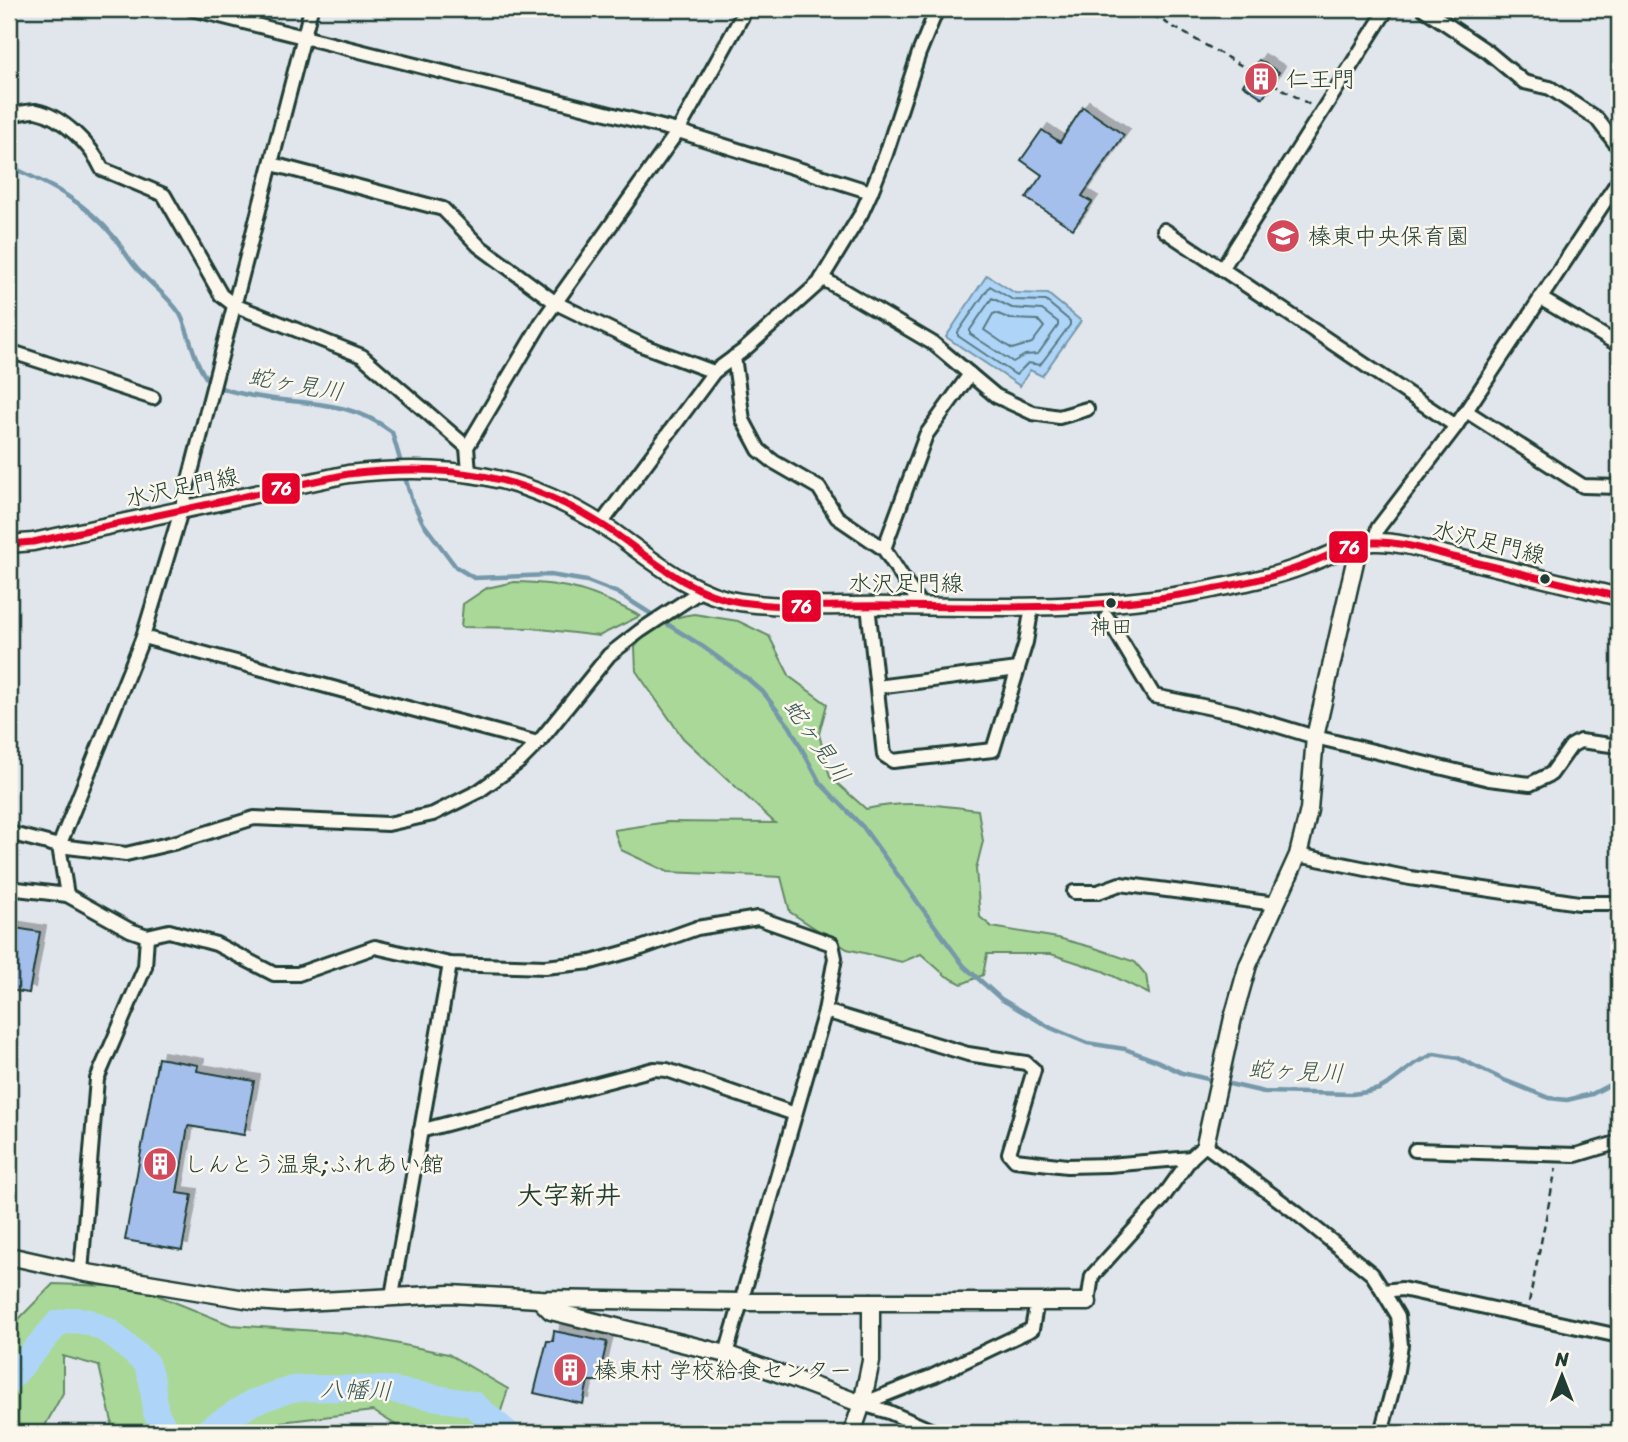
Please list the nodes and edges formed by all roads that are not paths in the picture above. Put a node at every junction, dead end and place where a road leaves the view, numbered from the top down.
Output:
1 (192, 9) edge
2 (311, 9) edge
3 (745, 9) edge
4 (937, 9) edge
5 (1387, 9) edge
6 (1424, 9) edge
7 (304, 35) junction
8 (9, 114) edge
9 (678, 131) junction
10 (1619, 148) edge
11 (272, 164) junction
12 (1619, 180) edge
13 (871, 191) junction
14 (1164, 230) dead end
15 (1222, 269) junction
16 (822, 278) junction
17 (1540, 298) junction
18 (556, 303) junction
19 (234, 305) junction
20 (1619, 345) edge
21 (9, 351) edge
22 (734, 357) junction
23 (714, 372) junction
24 (970, 374) junction
25 (153, 398) dead end
26 (1087, 410) dead end
27 (1466, 411) junction
28 (1456, 426) junction
29 (467, 447) junction
30 (469, 472) junction
31 (1619, 487) edge
32 (180, 511) junction
33 (601, 524) junction
34 (1366, 543) junction
35 (9, 544) edge
36 (884, 549) junction
37 (702, 590) junction
38 (1619, 597) edge
39 (868, 606) junction
40 (922, 606) junction
41 (1032, 606) junction
42 (1107, 617) dead end
43 (143, 637) junction
44 (1018, 669) junction
45 (877, 687) junction
46 (1315, 737) junction
47 (538, 743) junction
48 (1619, 746) edge
49 (9, 834) edge
50 (59, 846) junction
51 (1298, 855) junction
52 (9, 888) edge
53 (1074, 892) dead end
54 (67, 895) junction
55 (1619, 903) edge
56 (1276, 904) junction
57 (147, 936) junction
58 (450, 964) junction
59 (825, 1011) junction
60 (795, 1114) junction
61 (420, 1132) junction
62 (1619, 1142) edge
63 (1205, 1145) junction
64 (1415, 1150) dead end
65 (1191, 1158) junction
66 (9, 1256) edge
67 (81, 1272) junction
68 (1383, 1291) junction
69 (392, 1296) junction
70 (539, 1299) junction
71 (741, 1302) junction
72 (871, 1302) junction
73 (1037, 1302) junction
74 (1088, 1302) joint
75 (1619, 1336) edge
76 (726, 1354) junction
77 (862, 1404) junction
78 (852, 1433) edge
79 (937, 1433) edge
80 (1381, 1433) edge

1 - 7 street
2 - 7 street
3 - 9 street
4 - 13 street
5 - 15 street
6 - 10 street
7 - 9 street
7 - 11 street
8 - 19 street
9 - 13 street
9 - 18 street
11 - 18 street
11 - 19 street
12 - 17 street
13 - 16 street
14 - 15 street
15 - 28 street
16 - 22 street
16 - 24 street
17 - 20 street
17 - 27 street
18 - 23 street
18 - 29 street
19 - 29 street
19 - 32 street
21 - 25 street
22 - 23 street
22 - 36 street
23 - 33 street
24 - 26 street
24 - 36 street
27 - 28 street
27 - 31 street
28 - 34 street
29 - 30 street
30 - 32 street, 水沢足門線
30 - 33 street, 水沢足門線
32 - 35 street, 水沢足門線
32 - 43 street
33 - 37 street, 水沢足門線
34 - 38 street, 水沢足門線
34 - 41 street, 水沢足門線
34 - 46 street
36 - 40 street
37 - 39 street, 水沢足門線
37 - 47 street
39 - 40 street, 水沢足門線
39 - 45 street
40 - 41 street, 水沢足門線
41 - 44 street
42 - 46 street
43 - 47 street
43 - 50 street
44 - 45 street
44 - 45 street
46 - 48 street
46 - 51 street
47 - 50 street
49 - 50 street
50 - 54 street
51 - 55 street
51 - 56 street
52 - 54 street
53 - 56 street
54 - 57 street
56 - 63 street
57 - 58 street
57 - 67 street
58 - 59 street
58 - 61 street
59 - 60 street
59 - 65 street
60 - 61 street
60 - 71 street
61 - 69 street
62 - 64 street
63 - 65 street
63 - 68 street
65 - 74 street
66 - 67 street
67 - 69 street
68 - 75 street
68 - 80 street
69 - 70 street
70 - 71 street
70 - 76 street
71 - 72 street
71 - 76 street
72 - 73 street
72 - 77 street
73 - 74 street
73 - 77 street
76 - 77 street
77 - 78 street
77 - 79 street

